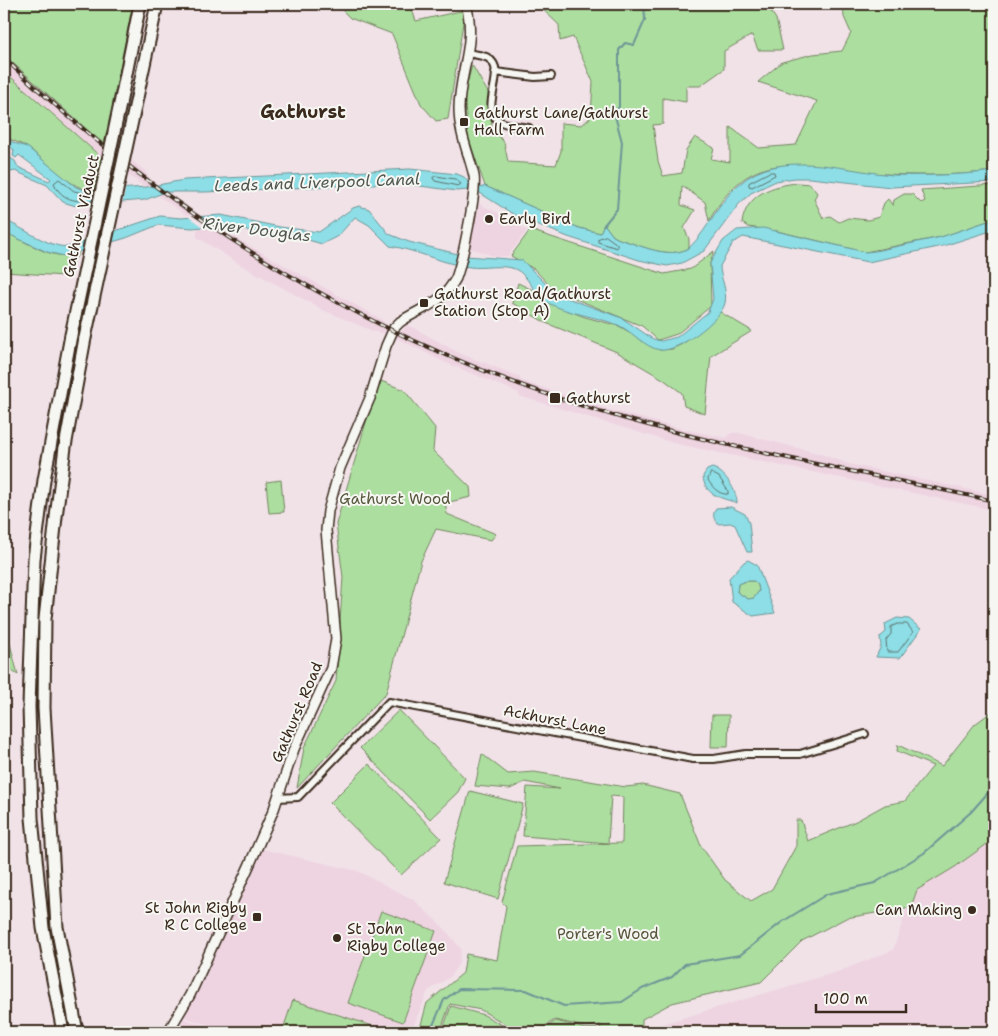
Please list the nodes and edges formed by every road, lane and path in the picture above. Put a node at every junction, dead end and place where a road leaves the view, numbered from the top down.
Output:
1 (140, 4) edge
2 (157, 4) edge
3 (466, 4) edge
4 (469, 53) junction
5 (495, 72) junction
6 (551, 76) dead end
7 (529, 128) dead end
8 (865, 734) dead end
9 (277, 798) junction
10 (63, 1032) edge
11 (77, 1032) edge
12 (168, 1032) edge

1 - 10 highway, Gathurst Viaduct, bridge
2 - 11 highway, Gathurst Viaduct, bridge
3 - 4 main road
4 - 5 street
4 - 9 main road, Gathurst Road
5 - 6 street
5 - 7 street
8 - 9 street, Ackhurst Lane
9 - 12 main road, Gathurst Road

